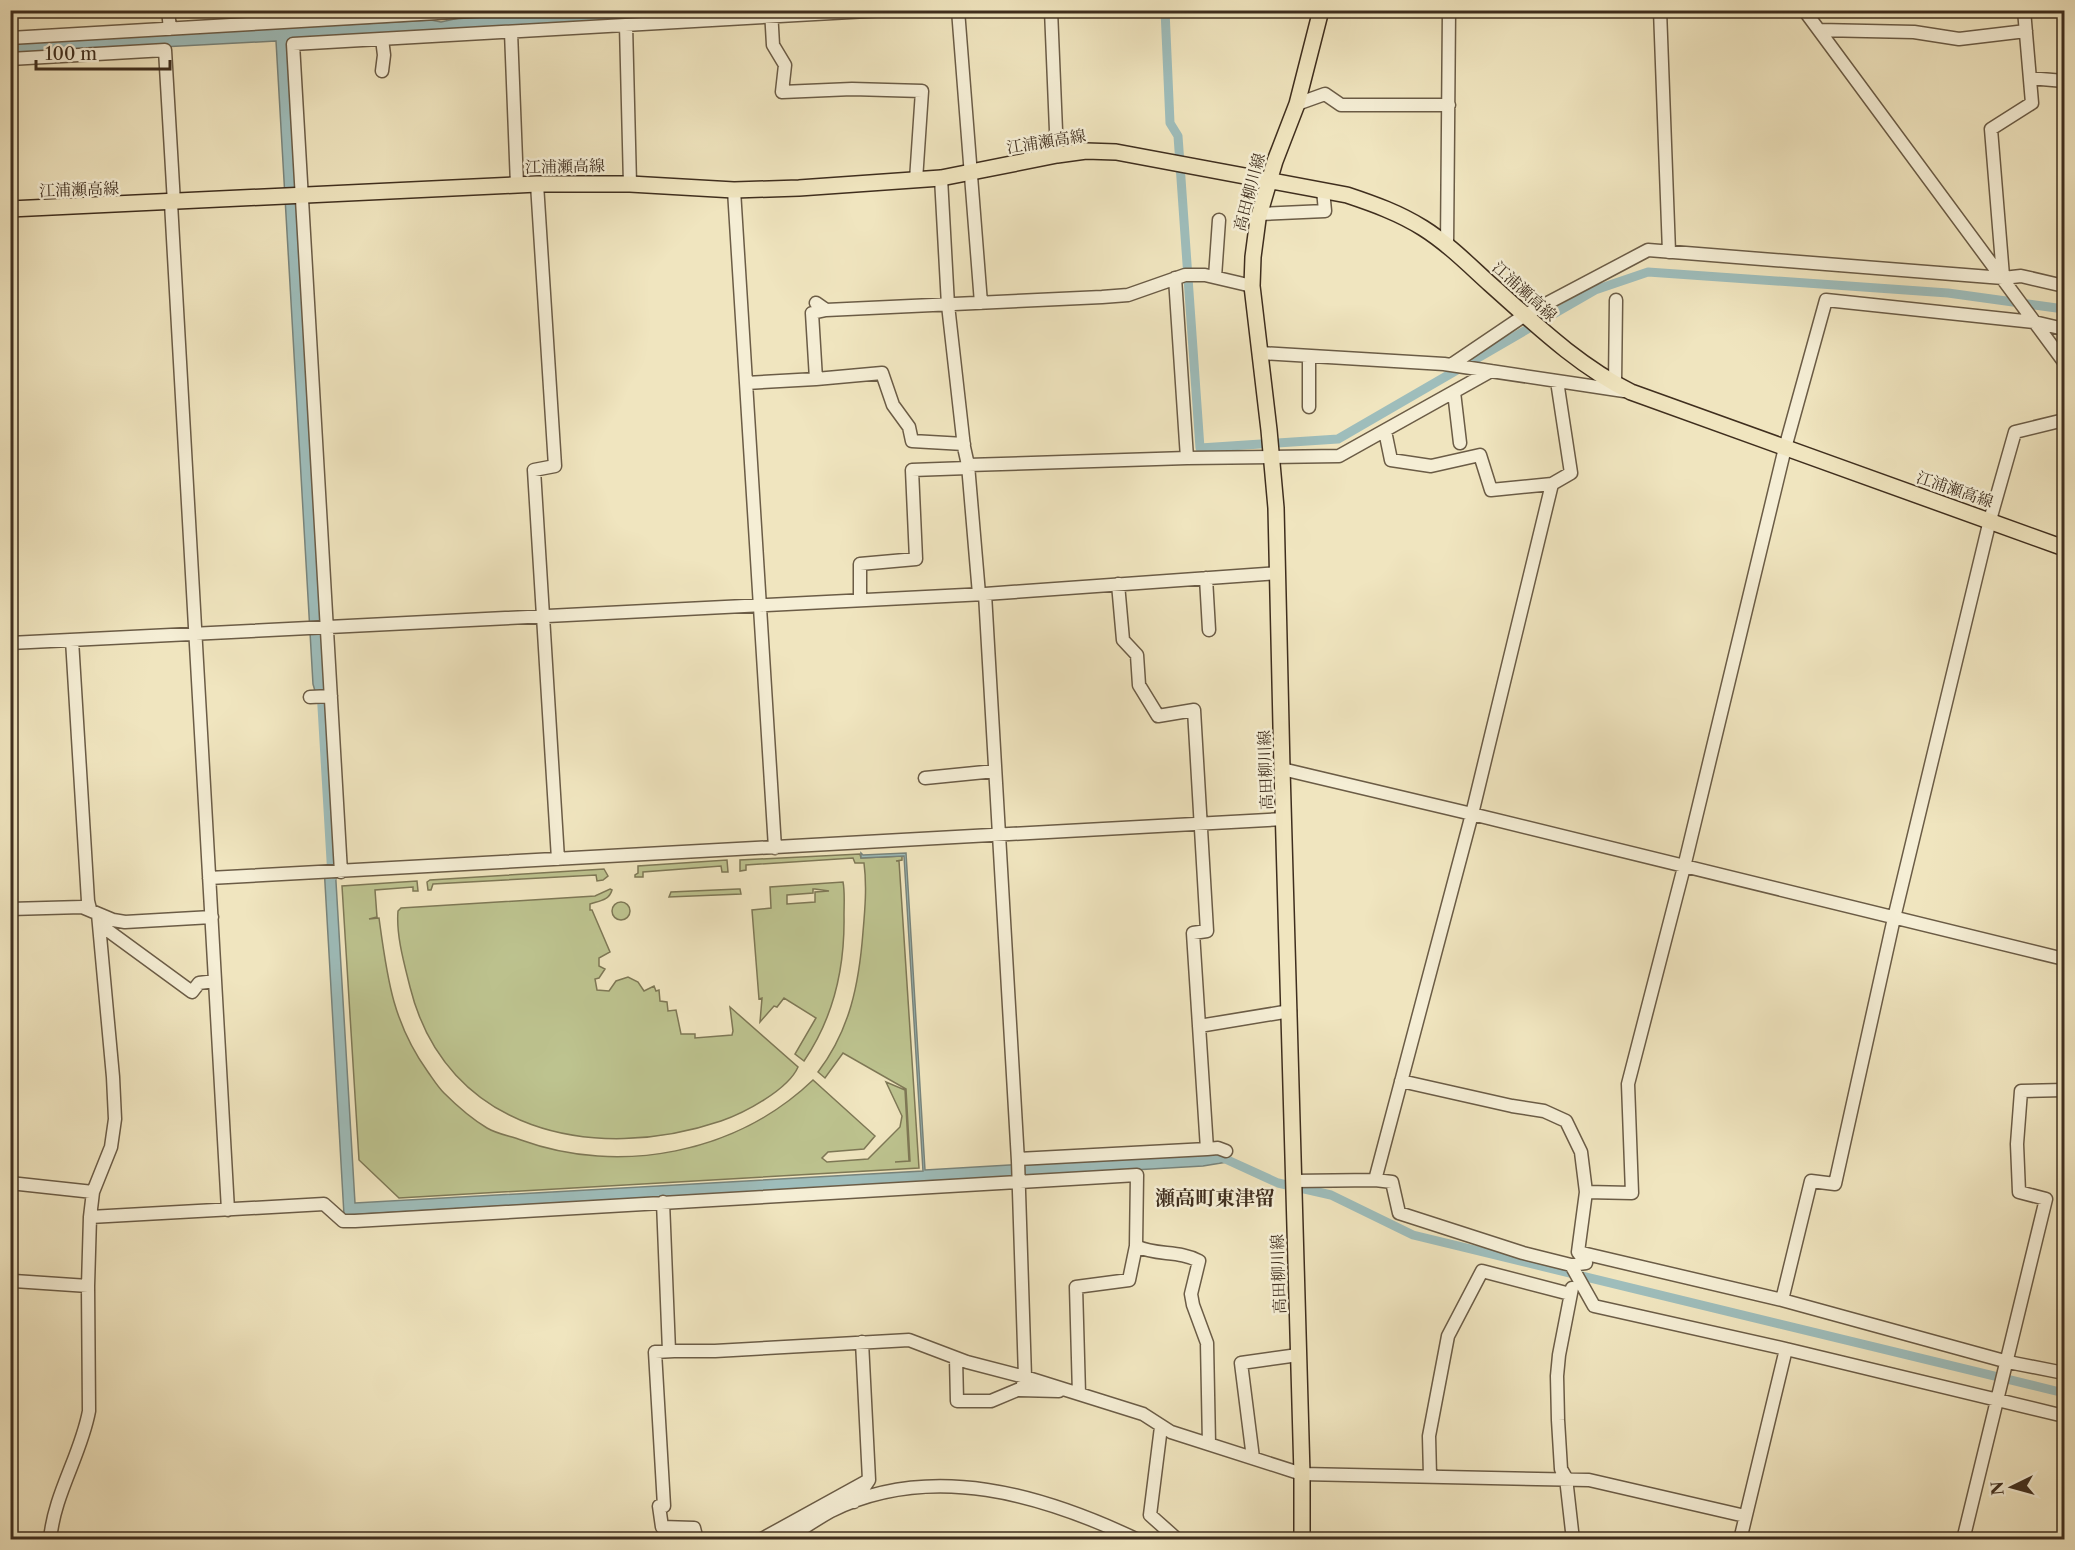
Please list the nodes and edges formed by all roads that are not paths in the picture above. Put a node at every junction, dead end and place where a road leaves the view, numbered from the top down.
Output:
1 (168, 10) edge
2 (489, 10) edge
3 (886, 10) edge
4 (958, 10) edge
5 (1051, 10) edge
6 (1321, 10) edge
7 (1449, 10) edge
8 (1660, 10) edge
9 (1804, 10) edge
10 (2024, 10) edge
11 (380, 14) edge
12 (771, 14) edge
13 (447, 25) junction
14 (626, 26) junction
15 (170, 29) junction
16 (1819, 30) junction
17 (2026, 31) junction
18 (511, 32) junction
19 (10, 38) edge
20 (382, 39) junction
21 (10, 58) edge
22 (382, 71) dead end
23 (2030, 78) junction
24 (2064, 81) edge
25 (1297, 104) junction
26 (1449, 105) junction
27 (1057, 155) junction
28 (970, 173) junction
29 (941, 178) junction
30 (916, 180) junction
31 (1269, 180) junction
32 (537, 184) junction
33 (630, 184) junction
34 (517, 185) junction
35 (734, 190) junction
36 (1323, 190) junction
37 (294, 196) junction
38 (172, 203) junction
39 (10, 209) edge
40 (1259, 214) junction
41 (1219, 220) dead end
42 (1447, 247) junction
43 (1669, 252) junction
44 (1210, 276) junction
45 (1173, 278) junction
46 (2005, 281) junction
47 (1252, 286) junction
48 (2064, 286) edge
49 (1616, 300) dead end
50 (981, 303) junction
51 (948, 305) junction
52 (1527, 317) junction
53 (2032, 319) junction
54 (2064, 329) edge
55 (1267, 354) junction
56 (1309, 356) junction
57 (2064, 362) edge
58 (1447, 364) junction
59 (1487, 370) junction
60 (816, 379) junction
61 (1557, 381) junction
62 (746, 383) junction
63 (1615, 384) junction
64 (1454, 392) junction
65 (1631, 392) junction
66 (1309, 407) dead end
67 (2064, 420) edge
68 (1385, 431) junction
69 (1460, 443) dead end
70 (964, 446) junction
71 (1785, 448) junction
72 (1272, 456) junction
73 (1187, 458) junction
74 (968, 466) junction
75 (1552, 484) junction
76 (1990, 520) junction
77 (2064, 548) edge
78 (1278, 573) junction
79 (1206, 578) junction
80 (1118, 584) junction
81 (982, 594) junction
82 (860, 600) junction
83 (759, 605) junction
84 (542, 616) junction
85 (325, 628) junction
86 (1209, 630) dead end
87 (195, 635) junction
88 (72, 640) junction
89 (10, 643) edge
90 (1282, 769) junction
91 (995, 771) junction
92 (925, 778) dead end
93 (1472, 813) junction
94 (1284, 819) junction
95 (1202, 824) junction
96 (999, 835) junction
97 (775, 848) junction
98 (558, 859) junction
99 (1684, 867) junction
100 (340, 872) junction
101 (209, 878) junction
102 (10, 909) edge
103 (95, 916) junction
104 (212, 917) junction
105 (1894, 918) junction
106 (2064, 959) edge
107 (215, 981) junction
108 (1290, 1011) junction
109 (1199, 1026) junction
110 (1401, 1081) junction
111 (2064, 1090) edge
112 (1207, 1149) junction
113 (1226, 1151) dead end
114 (1018, 1160) junction
115 (1375, 1180) junction
116 (1293, 1181) junction
117 (1019, 1182) junction
118 (10, 1183) edge
119 (93, 1192) junction
120 (1586, 1192) junction
121 (663, 1202) junction
122 (228, 1209) junction
123 (90, 1217) junction
124 (1136, 1246) junction
125 (1578, 1252) junction
126 (1573, 1269) junction
127 (10, 1279) edge
128 (88, 1286) junction
129 (1570, 1294) junction
130 (1782, 1300) junction
131 (862, 1342) junction
132 (1786, 1349) junction
133 (674, 1351) junction
134 (1298, 1354) junction
135 (956, 1358) junction
136 (2008, 1362) junction
137 (2064, 1374) edge
138 (1025, 1377) junction
139 (1019, 1390) junction
140 (1075, 1393) junction
141 (1997, 1400) junction
142 (2064, 1416) edge
143 (1151, 1420) junction
144 (1209, 1444) junction
145 (1253, 1458) junction
146 (1302, 1474) junction
147 (1430, 1476) junction
148 (1566, 1478) junction
149 (869, 1479) junction
150 (855, 1502) junction
151 (1745, 1516) junction
152 (50, 1539) edge
153 (697, 1539) edge
154 (760, 1539) edge
155 (784, 1539) edge
156 (1138, 1539) edge
157 (1178, 1539) edge
158 (1302, 1539) edge
159 (1573, 1539) edge
160 (1740, 1539) edge
161 (1963, 1539) edge

1 - 15 street
2 - 13 street
3 - 12 street
4 - 28 street
5 - 27 street
6 - 25 main road, 高田柳川線
7 - 26 street
8 - 43 street
9 - 16 street
10 - 17 street
11 - 13 street
11 - 15 street
12 - 14 street
12 - 30 street
13 - 18 street
13 - 20 street
14 - 18 street
14 - 33 street
15 - 19 street
16 - 17 street
16 - 46 street
17 - 23 street
18 - 34 street
20 - 22 street
20 - 37 street
21 - 38 street
23 - 24 street
23 - 46 street
25 - 26 street
25 - 31 main road, 高田柳川線
26 - 42 street
27 - 28 main road, 江浦瀬高線
27 - 31 main road, 江浦瀬高線
28 - 29 main road, 江浦瀬高線
28 - 50 street
29 - 30 main road, 江浦瀬高線
29 - 51 street
30 - 35 main road, 江浦瀬高線
31 - 36 main road, 江浦瀬高線
31 - 40 main road, 高田柳川線
32 - 33 main road, 江浦瀬高線
32 - 34 main road, 江浦瀬高線
32 - 84 street
33 - 35 main road, 江浦瀬高線
34 - 37 main road, 江浦瀬高線
35 - 62 street
36 - 40 street
36 - 42 main road, 江浦瀬高線
37 - 38 main road, 江浦瀬高線
37 - 85 street
38 - 39 main road, 江浦瀬高線
38 - 87 street
40 - 47 main road, 高田柳川線
41 - 44 street
42 - 52 main road, 江浦瀬高線
43 - 46 street
43 - 52 street
44 - 45 street
44 - 47 street
45 - 50 street
45 - 73 street
46 - 48 street
46 - 53 street
47 - 55 main road, 高田柳川線
49 - 63 street
50 - 51 street
51 - 60 street
51 - 70 street
52 - 58 street
52 - 63 main road, 江浦瀬高線
53 - 54 street
53 - 57 street
53 - 71 street
55 - 56 street
55 - 72 main road, 高田柳川線
56 - 58 street
56 - 66 street
58 - 59 street
59 - 61 street
59 - 64 street
60 - 62 street
60 - 70 street
61 - 65 street
61 - 75 street
62 - 83 street
63 - 65 main road, 江浦瀬高線
64 - 68 street
64 - 69 street
65 - 71 main road, 江浦瀬高線
67 - 76 street
68 - 72 street
68 - 75 street
70 - 74 street
71 - 76 main road, 江浦瀬高線
71 - 99 street
72 - 73 street
72 - 78 main road, 高田柳川線
73 - 74 street
74 - 81 street
74 - 82 street
75 - 93 street
76 - 77 main road, 江浦瀬高線
76 - 105 street
78 - 79 street
78 - 90 main road, 高田柳川線
79 - 80 street
79 - 86 street
80 - 81 street
80 - 95 street
81 - 82 street
81 - 91 street
82 - 83 street
83 - 84 street
83 - 97 street
84 - 85 street
84 - 98 street
85 - 87 street
85 - 100 street
87 - 88 street
87 - 101 street
88 - 89 street
88 - 103 street
90 - 93 street
90 - 94 main road, 高田柳川線
91 - 92 street
91 - 96 street
93 - 99 street
93 - 110 street
94 - 95 street
94 - 108 main road, 高田柳川線
95 - 96 street
95 - 109 street
96 - 97 street
96 - 114 street
97 - 98 street
98 - 100 street
99 - 105 street
99 - 120 street
100 - 101 street
101 - 104 street
102 - 103 street
103 - 104 street
103 - 107 street
103 - 119 street
104 - 107 street
105 - 106 street
105 - 130 street
107 - 122 street
108 - 109 street
108 - 116 main road, 高田柳川線
109 - 112 street
110 - 115 street
110 - 120 street
111 - 136 street
112 - 113 street
112 - 114 street
114 - 117 street
115 - 116 street
115 - 126 street
116 - 134 main road, 高田柳川線
117 - 121 street
117 - 124 street
117 - 138 street
118 - 119 street
119 - 123 street
120 - 125 street
121 - 122 street
121 - 133 street
122 - 123 street
123 - 128 street
124 - 140 street
124 - 144 street
125 - 126 street
125 - 130 street
126 - 129 street
126 - 132 street
127 - 128 street
128 - 152 street
129 - 147 street
129 - 148 street
130 - 136 street
131 - 133 street
131 - 135 street
131 - 149 street
132 - 141 street
132 - 151 street
133 - 153 street
134 - 145 street
134 - 146 main road, 高田柳川線
135 - 138 street
135 - 139 street
136 - 137 street
136 - 141 street
138 - 139 street
138 - 140 street
139 - 140 street
140 - 143 street
141 - 142 street
141 - 161 street
143 - 144 street
143 - 157 street
144 - 145 street
145 - 146 street
146 - 147 street
146 - 158 main road, 高田柳川線
147 - 148 street
148 - 151 street
148 - 159 street
149 - 150 street
149 - 154 street
150 - 155 street
150 - 156 street
151 - 160 street

